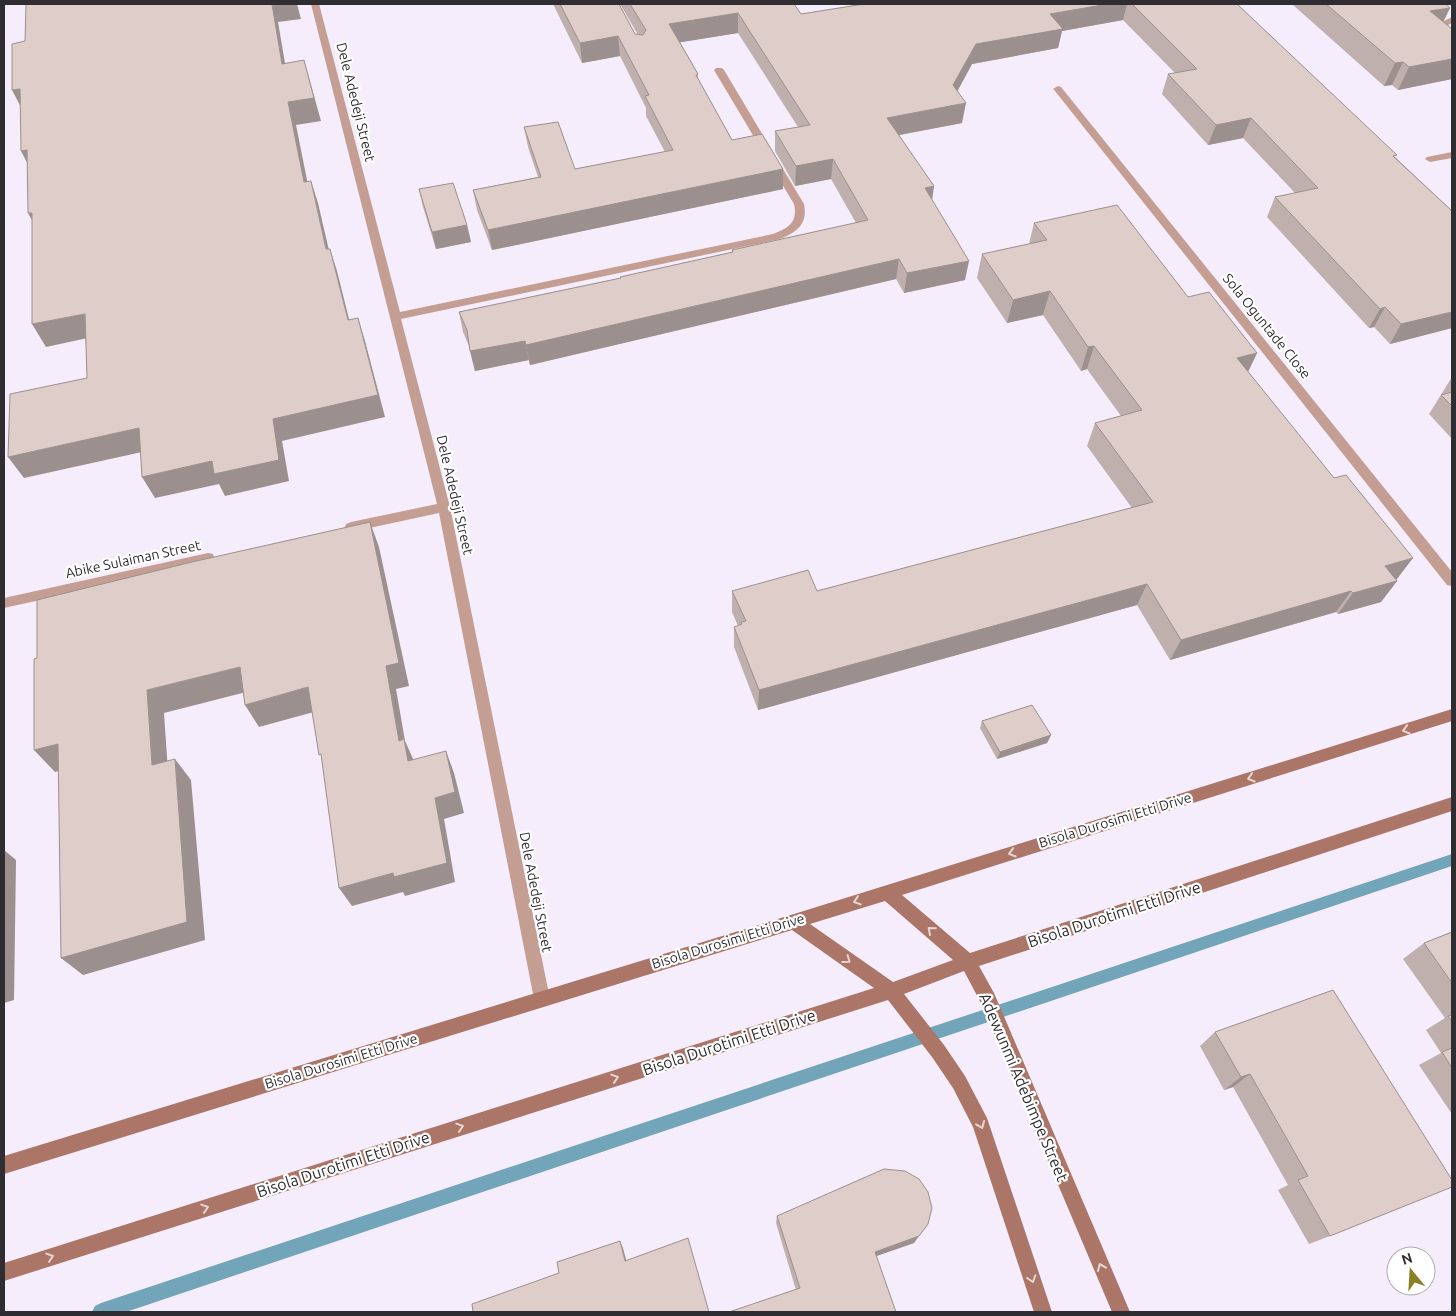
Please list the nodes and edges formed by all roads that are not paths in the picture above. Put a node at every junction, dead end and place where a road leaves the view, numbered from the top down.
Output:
1 (315, 4) edge
2 (1452, 20) edge
3 (1452, 35) edge
4 (719, 70) dead end
5 (1058, 89) dead end
6 (1452, 155) edge
7 (1430, 159) dead end
8 (395, 317) junction
9 (444, 507) junction
10 (338, 530) edge
11 (224, 555) edge
12 (1452, 581) edge
13 (4, 603) edge
14 (1452, 715) edge
15 (1452, 804) edge
16 (887, 892) junction
17 (794, 922) junction
18 (968, 962) junction
19 (891, 991) junction
20 (542, 999) junction
21 (4, 1165) edge
22 (4, 1272) edge
23 (1043, 1312) edge
24 (1120, 1312) edge

1 - 8 street, Dele Adedeji Street
2 - 3 street
4 - 8 street
5 - 12 street, Sola Oguntade Close
6 - 7 street
8 - 9 street, Dele Adedeji Street
9 - 10 street
9 - 20 street, Dele Adedeji Street
11 - 13 street, Abike Sulaiman Street
14 -> 16 main road, Bisola Durosimi Etti Drive
15 - 18 main road, Bisola Durotimi Etti Drive
16 -> 17 main road, Bisola Durosimi Etti Drive
18 -> 16 main road, Adewunmi Adebimpe Street
17 -> 19 main road
17 - 20 main road, Bisola Durosimi Etti Drive
18 - 19 main road, Bisola Durotimi Etti Drive
24 -> 18 main road, Adewunmi Adebimpe Street
22 -> 19 main road, Bisola Durotimi Etti Drive
19 -> 23 main road
20 - 21 main road, Bisola Durosimi Etti Drive

